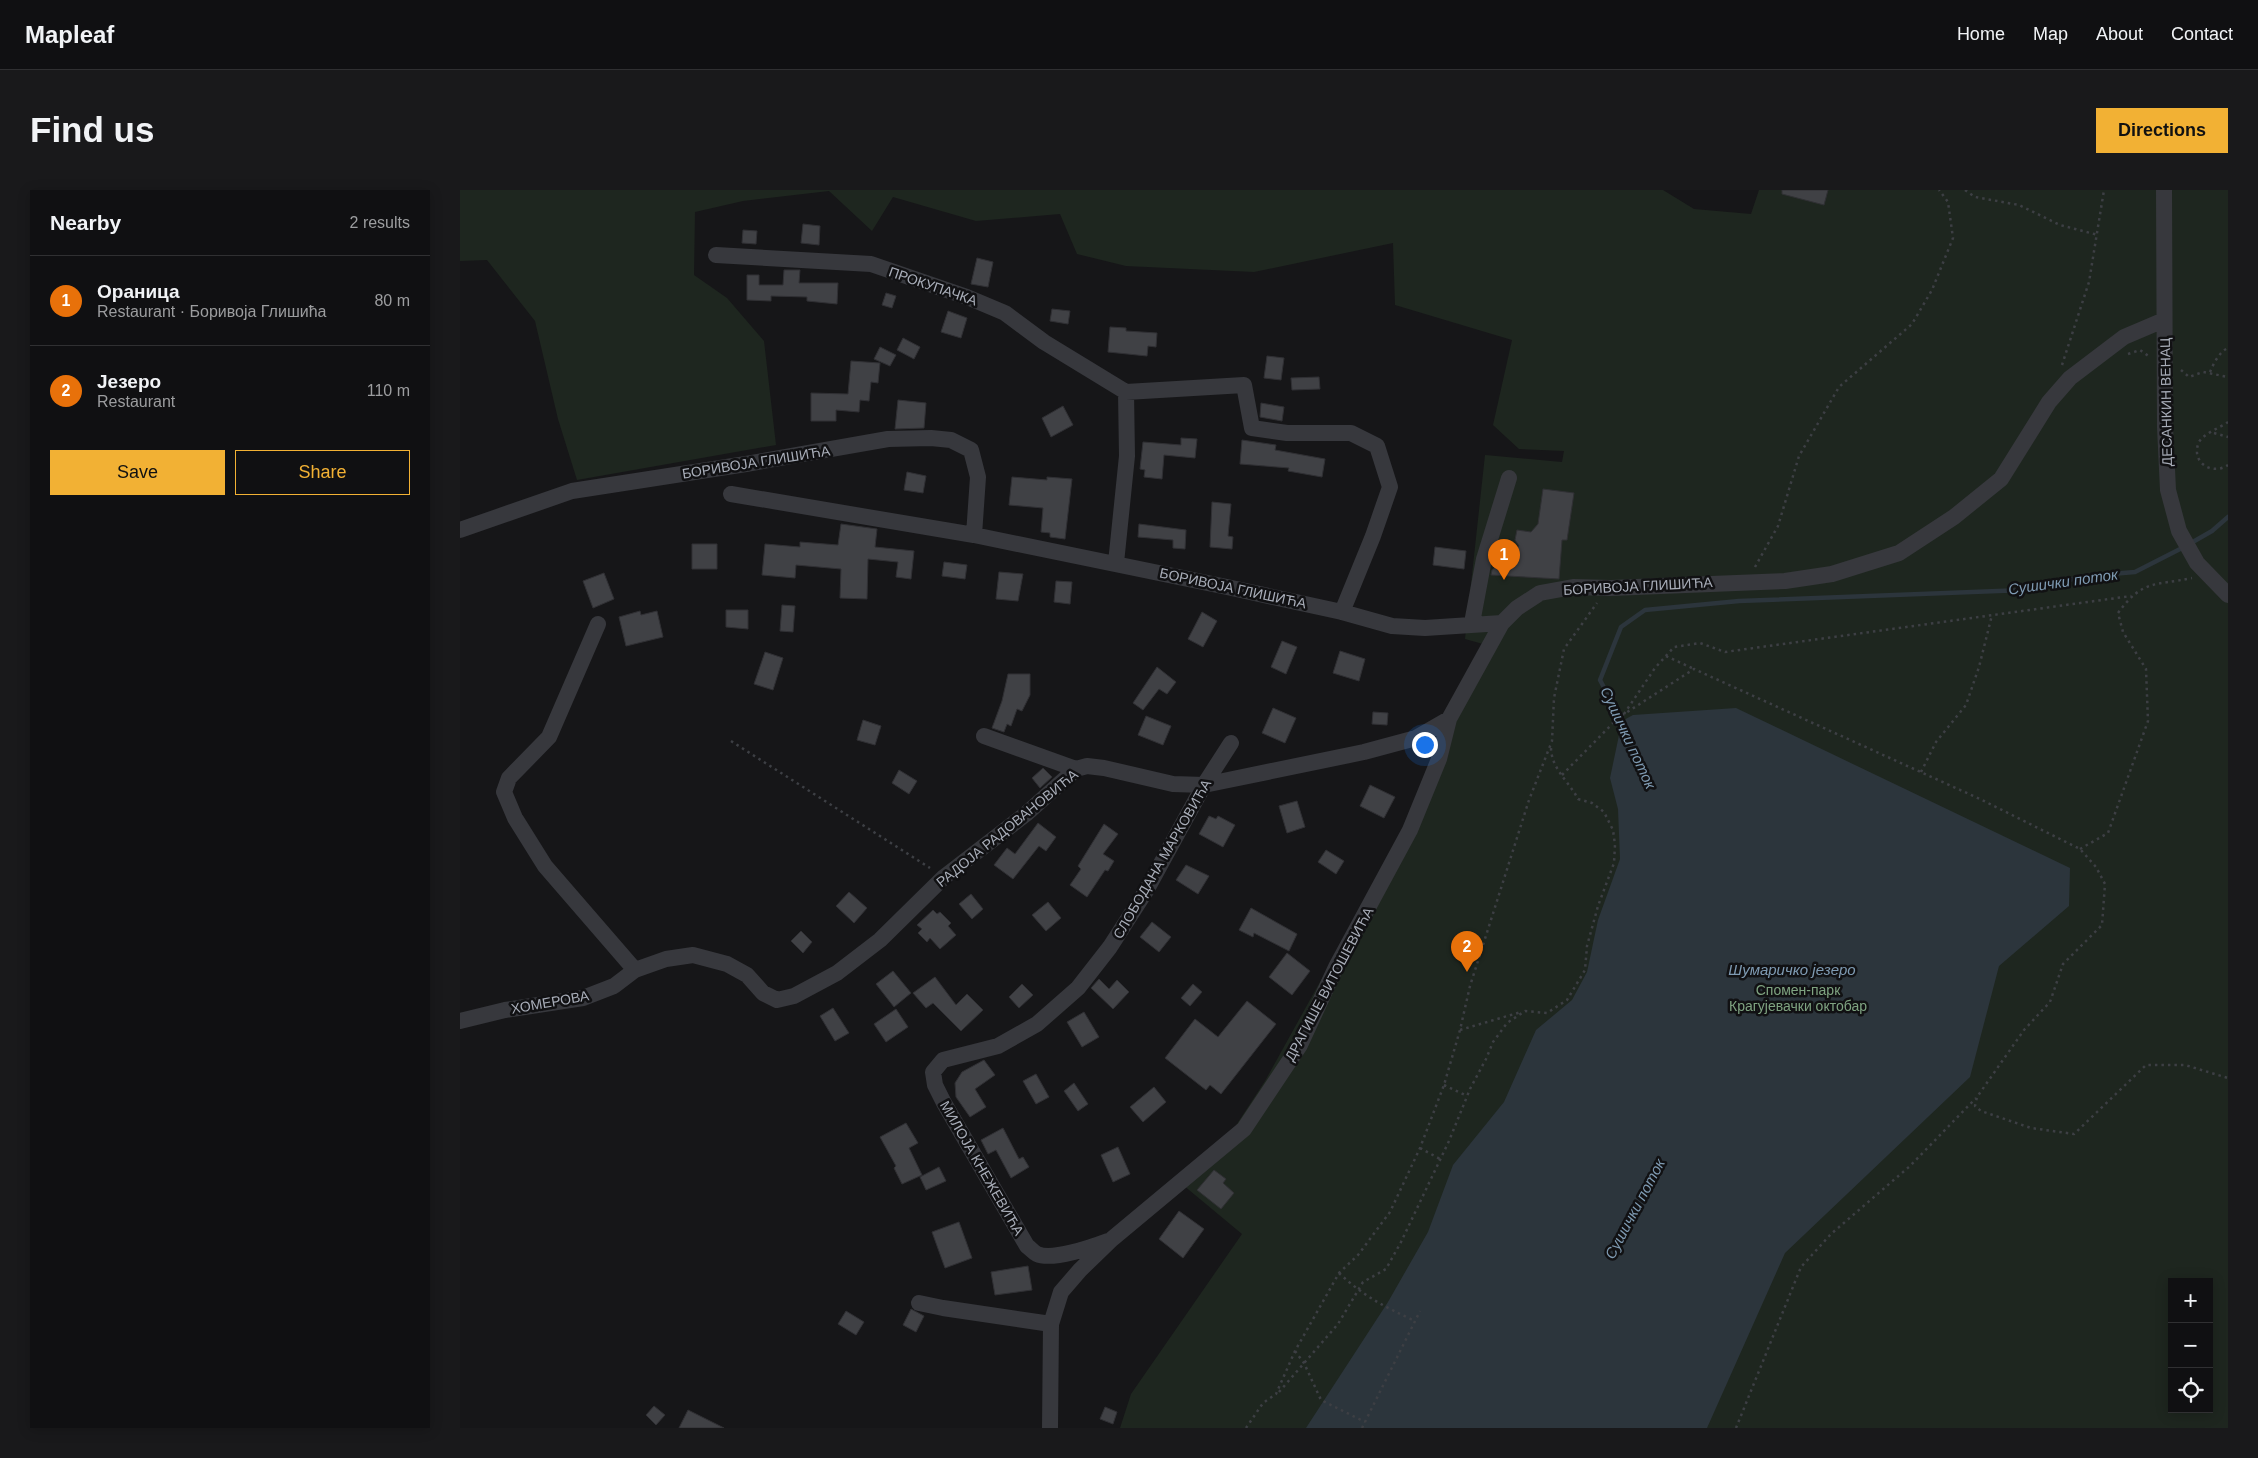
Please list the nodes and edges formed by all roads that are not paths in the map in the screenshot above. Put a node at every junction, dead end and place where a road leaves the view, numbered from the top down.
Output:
1 (2164, 190) edge
2 (716, 255) dead end
3 (2164, 320) junction
4 (1126, 392) junction
5 (1509, 478) dead end
6 (731, 494) dead end
7 (460, 530) edge
8 (974, 535) junction
9 (1116, 563) junction
10 (2228, 595) edge
11 (1342, 612) junction
12 (1472, 623) junction
13 (1502, 623) junction
14 (598, 624) dead end
15 (1450, 719) junction
16 (984, 736) dead end
17 (1231, 743) dead end
18 (1076, 769) junction
19 (1204, 785) junction
20 (635, 970) junction
21 (460, 1021) edge
22 (968, 1056) joint
23 (1112, 1240) junction
24 (919, 1303) dead end
25 (1051, 1324) junction
26 (1050, 1428) edge

1 - 3 street, ДЕСАНКИН ВЕНАЦ
2 - 4 street, ПРОКУПАЧКА
3 - 10 street, ДЕСАНКИН ВЕНАЦ
3 - 13 street, БОРИВОЈА ГЛИШИЋА
4 - 9 street
4 - 11 street
5 - 12 street
6 - 8 street, БОРИВОЈА ГЛИШИЋА
7 - 8 street, БОРИВОЈА ГЛИШИЋА
8 - 9 street, БОРИВОЈА ГЛИШИЋА
9 - 11 street, БОРИВОЈА ГЛИШИЋА
11 - 12 street, БОРИВОЈА ГЛИШИЋА
12 - 13 street, БОРИВОЈА ГЛИШИЋА
13 - 15 street, ДРАГИШЕ ВИТОШЕВИЋА
14 - 20 street
15 - 19 street, РАДОЈА РАДОВАНОВИЋА
15 - 23 street, ДРАГИШЕ ВИТОШЕВИЋА
16 - 18 street
17 - 19 street, СЛОБОДАНА МАРКОВИЋА
18 - 19 street, РАДОЈА РАДОВАНОВИЋА
18 - 20 street, РАДОЈА РАДОВАНОВИЋА
19 - 22 street, СЛОБОДАНА МАРКОВИЋА
20 - 21 street, ХОМЕРОВА
22 - 23 street, МИЛОЈА КНЕЖЕВИЋА
23 - 25 street, ДРАГИШЕ ВИТОШЕВИЋА
24 - 25 street
25 - 26 street, ДРАГИШЕ ВИТОШЕВИЋА

